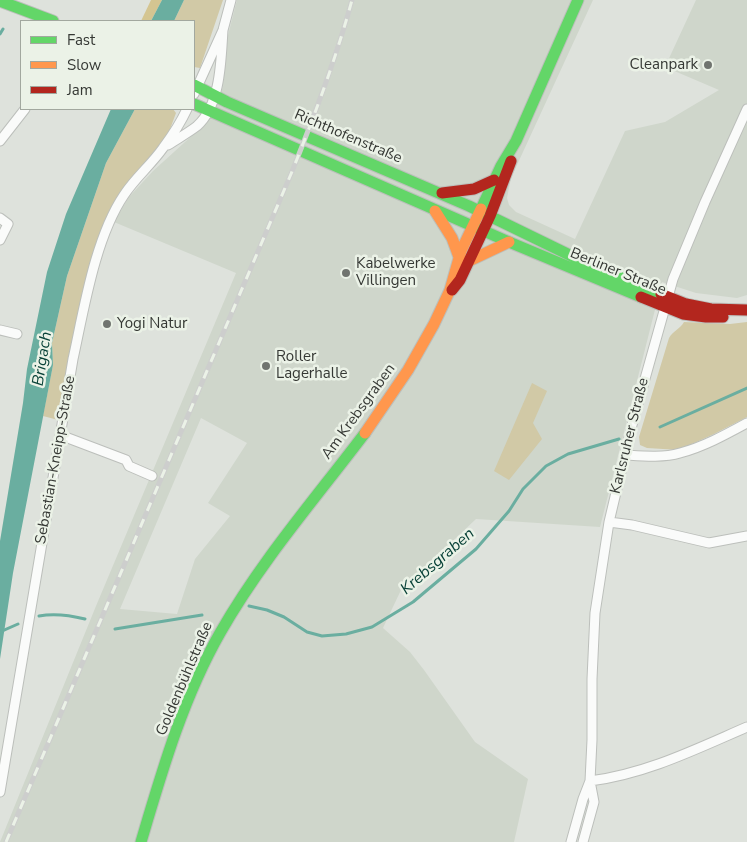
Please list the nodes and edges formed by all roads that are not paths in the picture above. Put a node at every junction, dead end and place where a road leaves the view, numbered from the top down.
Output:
1 (231, 0) edge
2 (578, 0) edge
3 (4, 3) edge
4 (26, 20) edge
5 (50, 20) edge
6 (223, 30) junction
7 (195, 89) edge
8 (214, 96) junction
9 (195, 104) edge
10 (747, 109) edge
11 (23, 110) edge
12 (186, 110) edge
13 (208, 111) junction
14 (0, 141) edge
15 (516, 141) junction
16 (163, 148) junction
17 (494, 180) junction
18 (441, 194) junction
19 (434, 209) junction
20 (485, 214) junction
21 (0, 218) edge
22 (478, 229) junction
23 (0, 240) edge
24 (509, 242) junction
25 (464, 259) junction
26 (667, 302) junction
27 (747, 312) edge
28 (0, 330) edge
29 (17, 334) dead end
30 (747, 423) edge
31 (60, 435) junction
32 (625, 455) junction
33 (152, 476) dead end
34 (609, 522) junction
35 (747, 536) edge
36 (281, 541) joint
37 (747, 727) edge
38 (590, 781) junction
39 (0, 792) edge
40 (141, 842) edge
41 (572, 842) edge
42 (583, 842) edge

1 - 6 street, Sebastian-Kneipp-Straße
2 - 15 street, Am Krebsgraben
3 - 4 street
3 - 5 street
6 - 7 street, Sebastian-Kneipp-Straße
6 - 8 street, Sebastian-Kneipp-Straße
7 - 8 street, Richthofenstraße
8 - 13 street, Sebastian-Kneipp-Straße
8 - 18 street, Richthofenstraße
9 - 13 street, Richthofenstraße
10 - 26 street, Karlsruher Straße
11 - 14 street
12 - 16 street, Sebastian-Kneipp-Straße
13 - 16 street, Sebastian-Kneipp-Straße
13 - 19 street, Richthofenstraße
15 - 17 street, Am Krebsgraben
15 - 20 street, Am Krebsgraben
16 - 31 street, Sebastian-Kneipp-Straße
17 - 18 street
17 - 20 street, Am Krebsgraben
18 - 20 street, Richthofenstraße
19 - 22 street, Richthofenstraße
19 - 25 street
20 - 22 street, Am Krebsgraben
20 - 26 street, Berliner Straße
21 - 23 street
22 - 24 street, Berliner Straße
22 - 25 street, Am Krebsgraben
24 - 25 street
24 - 26 street, Berliner Straße
25 - 36 street, Am Krebsgraben
26 - 27 street, Berliner Straße
26 - 32 street, Karlsruher Straße
28 - 29 street
30 - 32 street
31 - 33 street
31 - 39 street, Sebastian-Kneipp-Straße
32 - 34 street, Karlsruher Straße
34 - 35 street
34 - 38 street, Karlsruher Straße
36 - 40 street, Goldenbühlstraße
37 - 38 street
38 - 41 street, Karlsruher Straße
38 - 42 street, Karlsruher Straße

